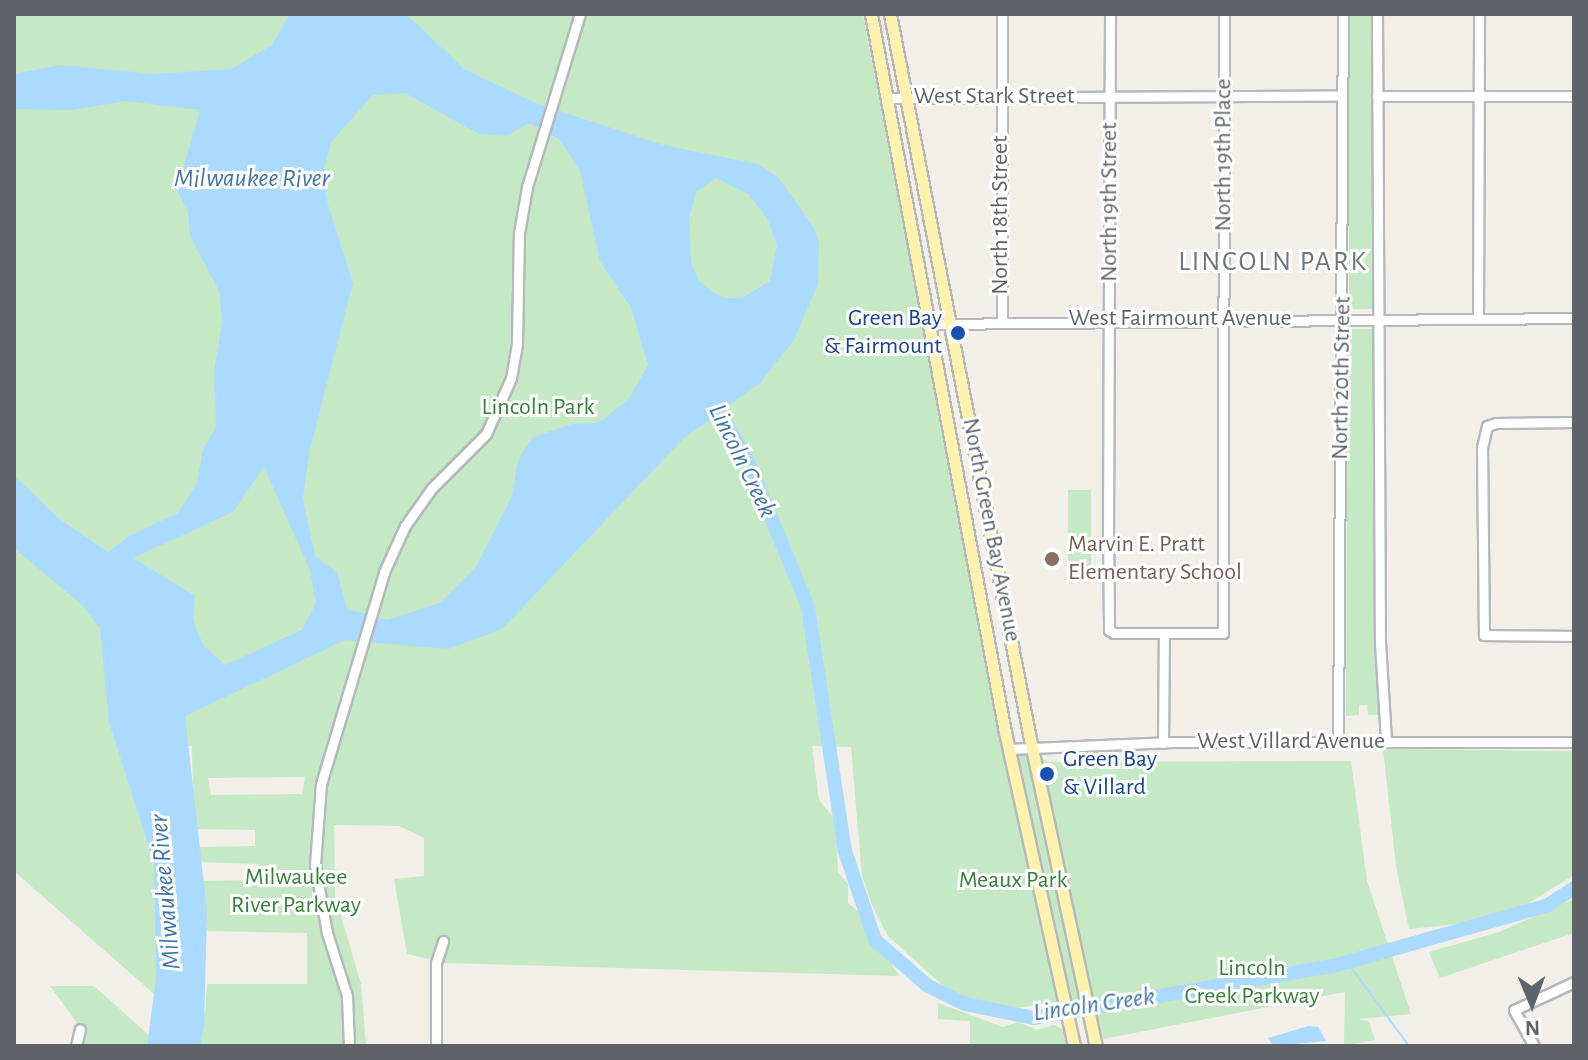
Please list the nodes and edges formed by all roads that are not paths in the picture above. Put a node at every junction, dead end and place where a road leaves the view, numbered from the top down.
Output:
1 (871, 14) edge
2 (890, 14) edge
3 (1002, 14) edge
4 (1110, 14) edge
5 (1224, 14) edge
6 (1343, 14) edge
7 (1377, 14) edge
8 (1479, 14) edge
9 (576, 17) edge
10 (1342, 96) junction
11 (1377, 96) junction
12 (1574, 96) edge
13 (906, 97) junction
14 (1001, 97) junction
15 (1111, 97) junction
16 (1224, 97) junction
17 (1479, 97) junction
18 (887, 98) junction
19 (1342, 318) junction
20 (1379, 318) junction
21 (1478, 318) junction
22 (1574, 318) edge
23 (1110, 319) junction
24 (1223, 319) junction
25 (951, 320) junction
26 (1002, 320) junction
27 (931, 324) junction
28 (1574, 422) edge
29 (1164, 633) junction
30 (1574, 636) edge
31 (1338, 741) junction
32 (1386, 741) junction
33 (1574, 742) edge
34 (1163, 743) junction
35 (1032, 745) junction
36 (1008, 749) junction
37 (443, 941) dead end
38 (1574, 982) edge
39 (80, 1029) dead end
40 (1073, 1038) edge
41 (76, 1046) edge
42 (349, 1046) edge
43 (436, 1046) edge
44 (1084, 1046) edge
45 (1096, 1046) edge
46 (1534, 1046) edge

1 - 18 main road, North Green Bay Avenue
2 - 13 main road, North Green Bay Avenue
3 - 14 street, North 18th Street
4 - 15 street, North 19th Street
5 - 16 street, North 19th Place
6 - 10 street, North 20th Street
7 - 11 street, North 20th Street
8 - 17 street
9 - 42 street
10 - 16 street, West Stark Street
10 - 19 street, North 20th Street
11 - 17 street
11 - 20 street, North 20th Street
12 - 17 street
13 - 14 street, West Stark Street
13 - 18 street, West Stark Street
13 - 25 main road, North Green Bay Avenue
14 - 15 street, West Stark Street
14 - 26 street, North 18th Street
15 - 16 street, West Stark Street
15 - 23 street, North 19th Street
16 - 24 street, North 19th Place
17 - 21 street
18 - 27 main road, North Green Bay Avenue
19 - 20 street, West Fairmount Avenue
19 - 24 street, West Fairmount Avenue
19 - 31 street, North 20th Street
20 - 21 street, West Fairmount Avenue
20 - 32 street, North 20th Street
21 - 22 street, West Fairmount Avenue
23 - 24 street, West Fairmount Avenue
23 - 26 street, West Fairmount Avenue
23 - 29 street, North 19th Street
24 - 29 street, North 19th Place
25 - 26 street, West Fairmount Avenue
25 - 27 street, West Fairmount Avenue
25 - 35 main road, North Green Bay Avenue
27 - 36 main road, North Green Bay Avenue
28 - 30 street
29 - 34 street
31 - 32 street, West Villard Avenue
31 - 34 street, West Villard Avenue
32 - 33 street, West Villard Avenue
34 - 35 street, West Villard Avenue
35 - 36 street, West Villard Avenue
35 - 45 main road, North Green Bay Avenue
36 - 40 main road, North Green Bay Avenue
37 - 43 street
38 - 46 street
39 - 41 street
40 - 44 main road

